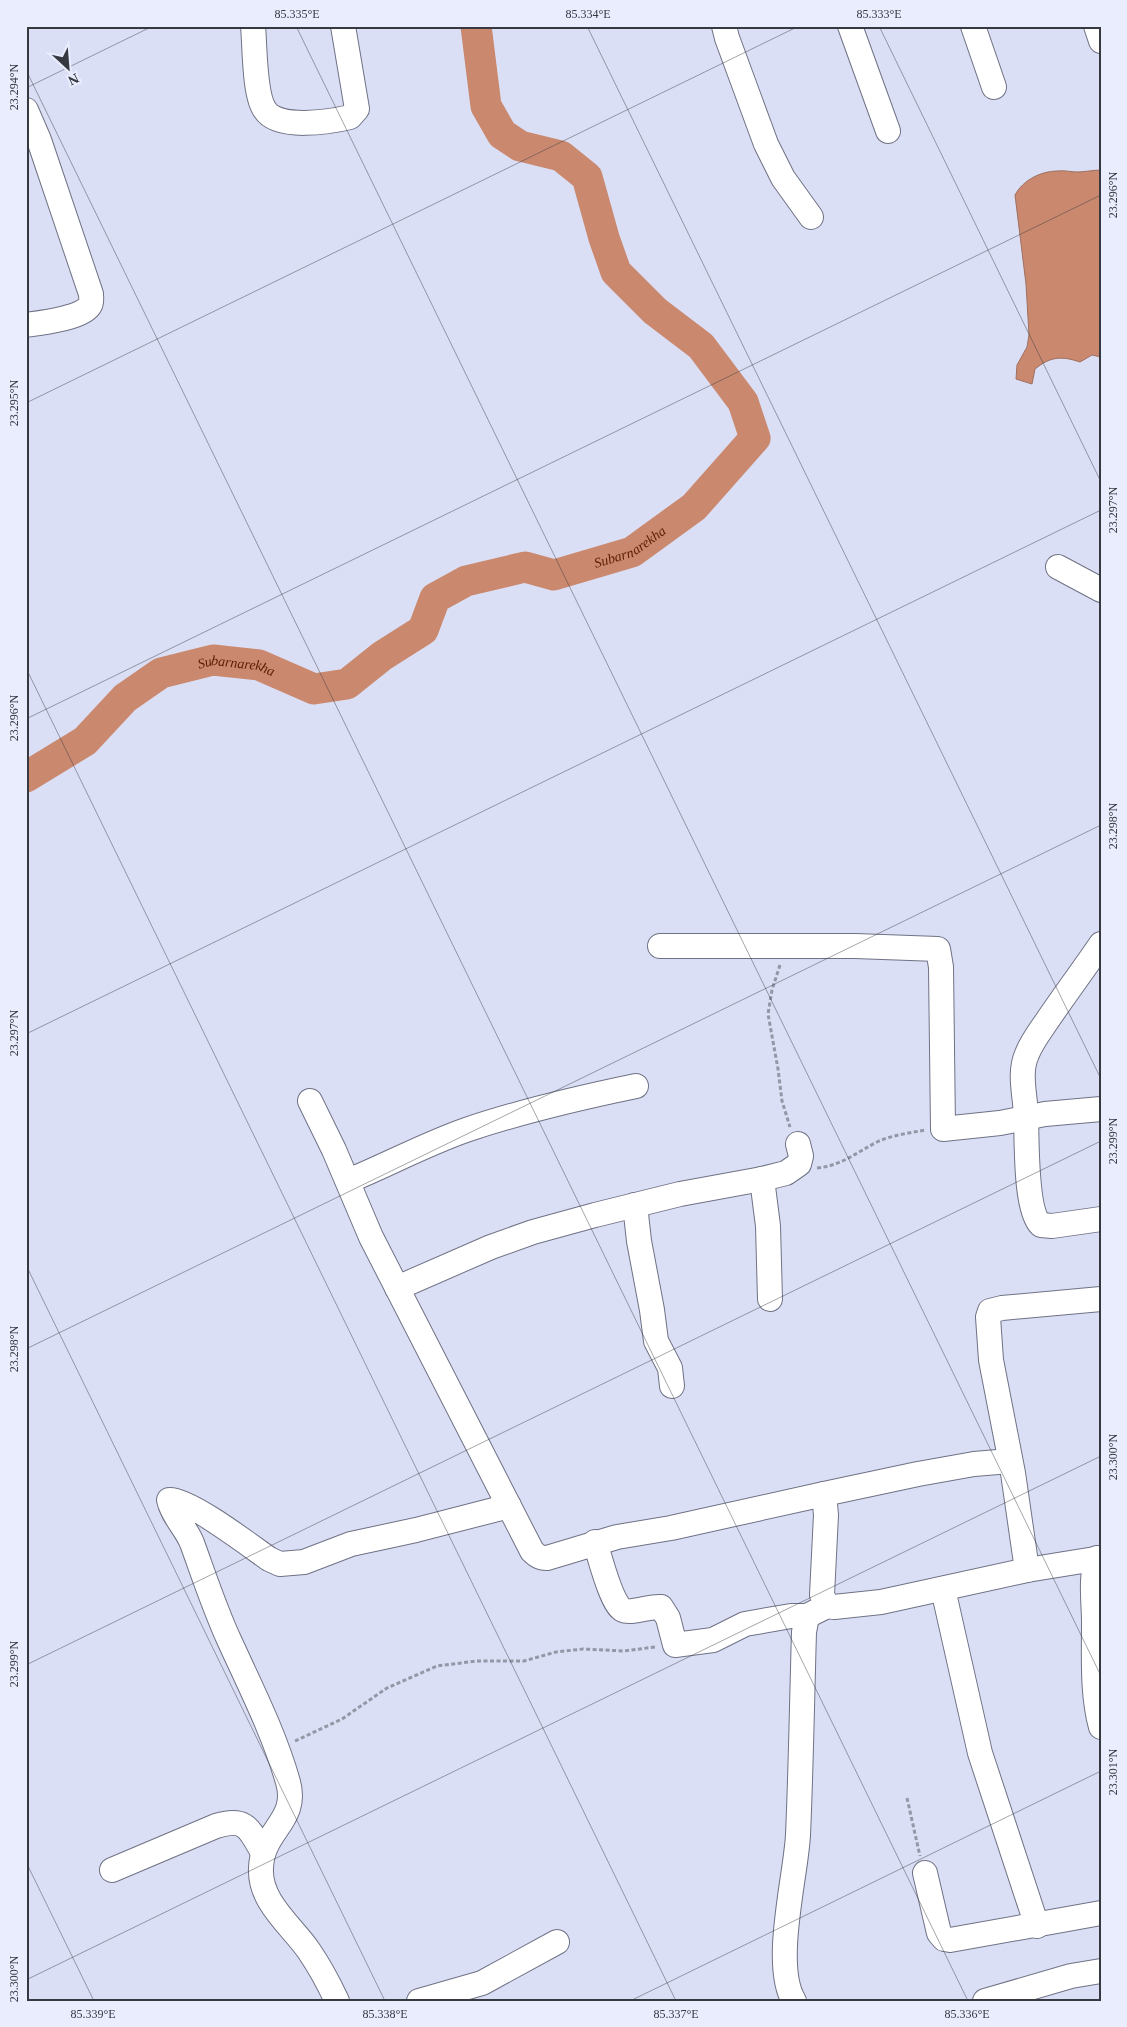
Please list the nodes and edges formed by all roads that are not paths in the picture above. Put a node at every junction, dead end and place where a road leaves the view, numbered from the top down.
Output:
1 (253, 26) edge
2 (343, 26) edge
3 (724, 26) edge
4 (850, 26) edge
5 (973, 26) edge
6 (1096, 26) edge
7 (1101, 40) edge
8 (994, 87) dead end
9 (26, 110) edge
10 (888, 131) dead end
11 (811, 216) dead end
12 (26, 325) edge
13 (1058, 567) dead end
14 (1101, 590) edge
15 (1101, 944) edge
16 (660, 946) dead end
17 (636, 1086) dead end
18 (310, 1101) dead end
19 (1101, 1109) edge
20 (1026, 1117) junction
21 (797, 1156) road end
22 (762, 1179) junction
23 (348, 1181) junction
24 (635, 1206) junction
25 (1101, 1219) edge
26 (397, 1288) junction
27 (770, 1299) dead end
28 (1101, 1299) edge
29 (672, 1386) dead end
30 (1010, 1460) junction
31 (824, 1494) junction
32 (509, 1506) junction
33 (595, 1542) junction
34 (1099, 1558) edge
35 (1026, 1570) junction
36 (943, 1589) junction
37 (818, 1611) junction
38 (1101, 1727) edge
39 (262, 1851) junction
40 (112, 1870) dead end
41 (925, 1873) road end
42 (1101, 1913) edge
43 (1037, 1926) junction
44 (557, 1942) dead end
45 (1101, 1971) edge
46 (337, 2001) edge
47 (420, 2001) edge
48 (794, 2001) edge
49 (985, 2001) edge

1 - 2 street
3 - 11 street
4 - 10 street
5 - 8 street
6 - 7 street
9 - 12 street
13 - 14 street
15 - 20 street
16 - 20 street
17 - 23 street
18 - 23 street
19 - 20 street
20 - 25 street
21 - 22 street
22 - 24 street
22 - 27 street
23 - 26 street
24 - 26 street
24 - 29 street
26 - 32 street
28 - 30 street
30 - 31 street
30 - 35 street
31 - 33 street
31 - 37 street
32 - 33 street
32 - 39 street
33 - 37 street
34 - 35 street
34 - 38 street
35 - 36 street
36 - 37 street
36 - 43 street
37 - 48 street
39 - 40 street
39 - 46 street
41 - 43 street
42 - 43 street
44 - 47 street
45 - 49 street

